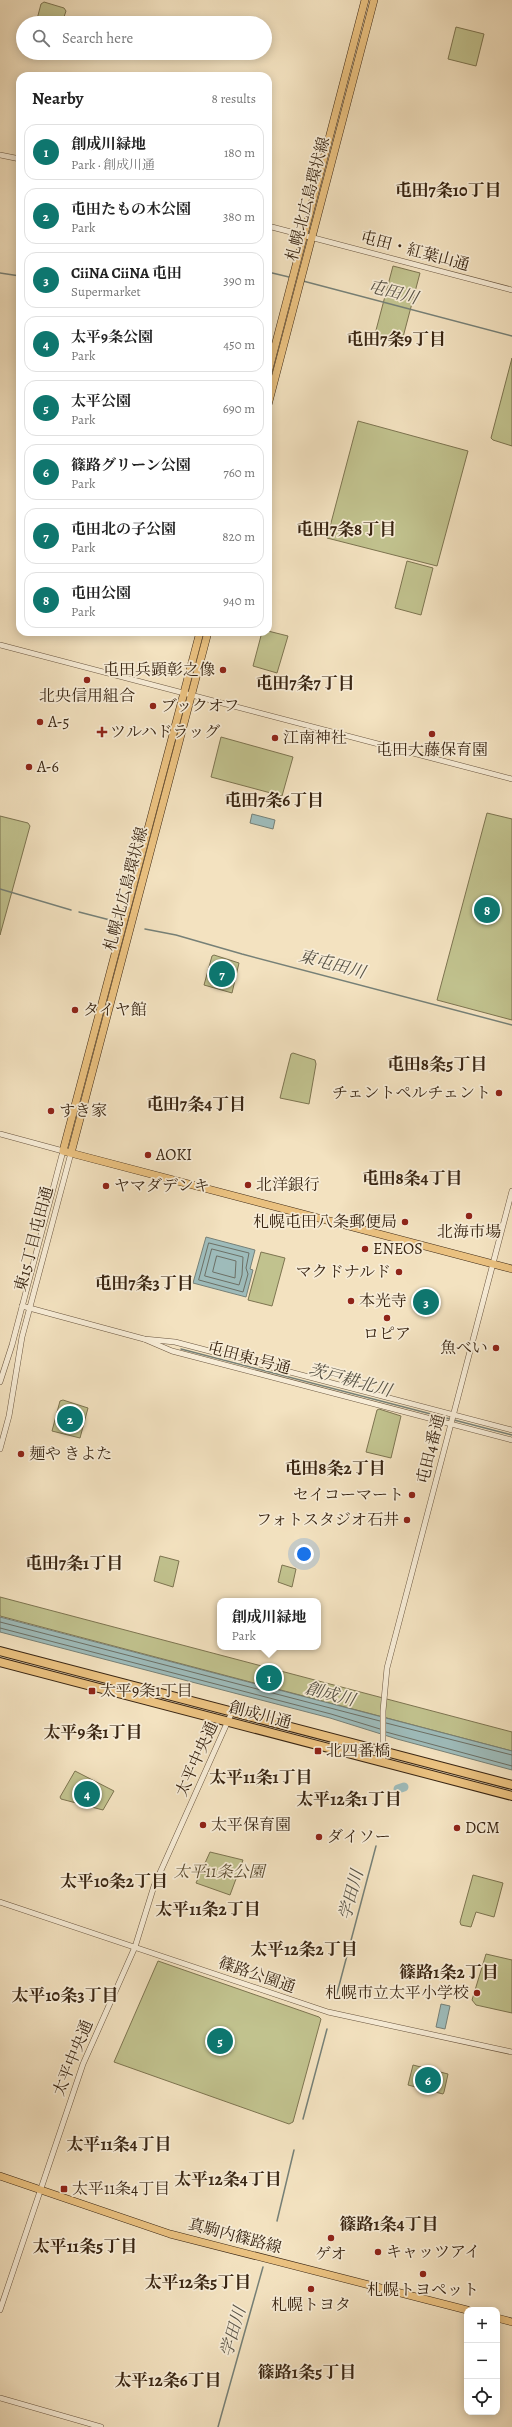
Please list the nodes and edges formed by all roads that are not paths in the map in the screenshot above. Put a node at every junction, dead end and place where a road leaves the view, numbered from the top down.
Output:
1 (366, 0) edge
2 (374, 0) edge
3 (0, 154) edge
4 (16, 158) edge
5 (272, 227) edge
6 (304, 235) junction
7 (312, 237) junction
8 (512, 290) edge
9 (272, 358) edge
10 (272, 390) edge
11 (199, 636) edge
12 (207, 636) edge
13 (0, 645) edge
14 (184, 692) junction
15 (192, 695) junction
16 (512, 779) edge
17 (0, 1134) edge
18 (63, 1151) junction
19 (71, 1153) junction
20 (512, 1191) edge
21 (493, 1265) junction
22 (512, 1269) edge
23 (22, 1306) junction
24 (30, 1308) junction
25 (144, 1339) junction
26 (0, 1382) edge
27 (452, 1420) junction
28 (512, 1430) edge
29 (512, 1440) edge
30 (0, 1449) edge
31 (0, 1651) edge
32 (0, 1662) edge
33 (232, 1712) junction
34 (228, 1722) junction
35 (383, 1750) junction
36 (383, 1762) junction
37 (512, 1784) edge
38 (512, 1796) edge
39 (0, 1902) edge
40 (135, 1947) junction
41 (512, 2052) edge
42 (0, 2176) edge
43 (40, 2190) junction
44 (464, 2309) edge
45 (0, 2310) edge
46 (500, 2319) edge
47 (512, 2322) edge
48 (0, 2398) edge
49 (102, 2427) edge

1 - 6 main road, 札幌北広島環状線
2 - 7 main road, 札幌北広島環状線
3 - 4 street
5 - 6 street, 屯田・紅葉山通
6 - 7 street, 屯田・紅葉山通
6 - 9 main road, 札幌北広島環状線
7 - 8 street, 屯田・紅葉山通
7 - 10 main road, 札幌北広島環状線
11 - 14 main road, 札幌北広島環状線
12 - 15 main road, 札幌北広島環状線
13 - 14 street
14 - 15 street
14 - 18 main road, 札幌北広島環状線
15 - 16 street
15 - 19 main road, 札幌北広島環状線
17 - 18 street
18 - 19 main road
18 - 23 street, 東15丁目屯田通
19 - 21 main road
19 - 24 street, 東15丁目屯田通
20 - 21 street, 屯田4番通
21 - 22 main road
21 - 27 street, 屯田4番通
23 - 24 street, 屯田東1号通
23 - 26 street, 東15丁目屯田通
24 - 25 street, 屯田東1号通
24 - 30 street, 東15丁目屯田通
25 - 27 street, 屯田東1号通
25 - 27 street, 屯田東1号通
27 - 28 street, 屯田東1号通
27 - 29 street, 屯田東1号通
27 - 35 street, 屯田4番通
31 - 33 highway, 創成川通
32 - 34 highway, 創成川通
33 - 34 street, 太平中央通
33 - 35 highway, 創成川通
34 - 36 highway, 創成川通
34 - 40 street, 太平中央通
35 - 36 street, 屯田4番通
35 - 37 highway, 創成川通
36 - 38 highway, 創成川通
39 - 40 street, 篠路公園通
40 - 41 street, 篠路公園通
40 - 43 street, 太平中央通
42 - 43 main road, 真駒内篠路線
43 - 44 main road, 真駒内篠路線
43 - 45 street, 太平中央通
46 - 47 main road
48 - 49 street

